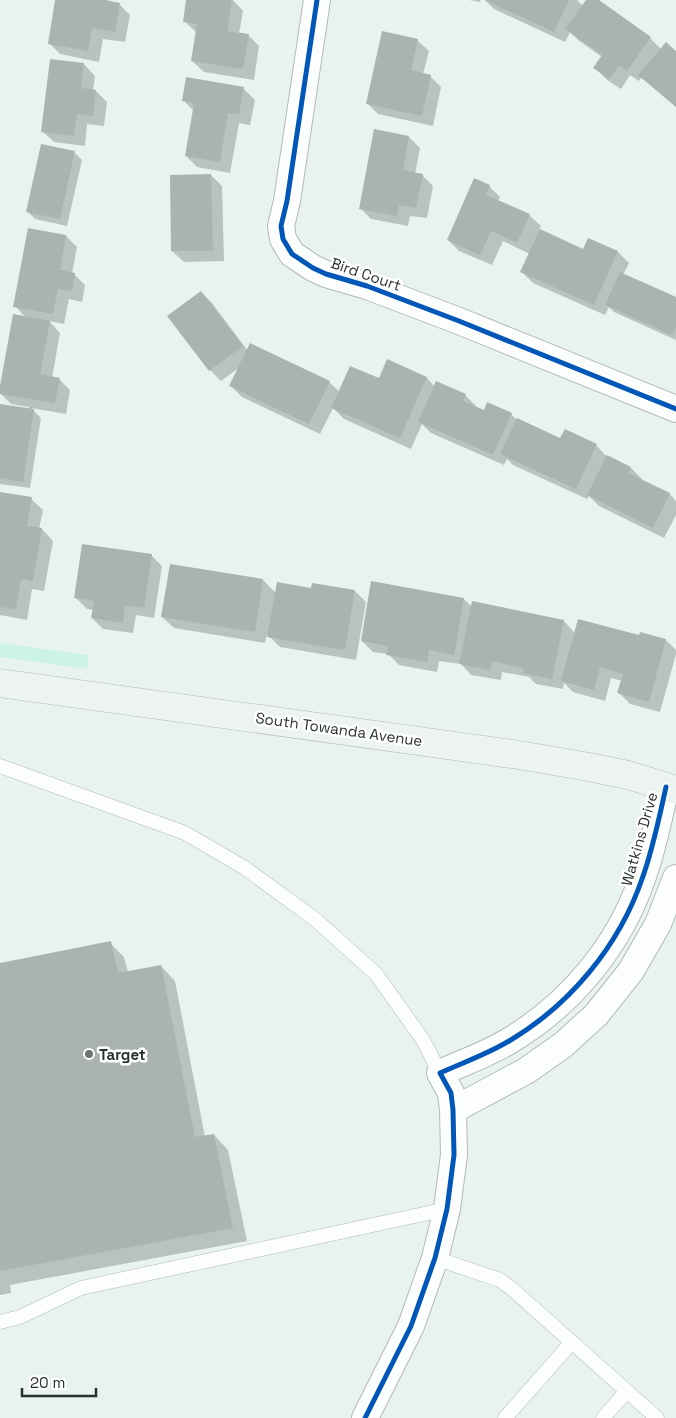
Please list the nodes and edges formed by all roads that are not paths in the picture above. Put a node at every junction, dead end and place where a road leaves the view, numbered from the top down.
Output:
1 (317, 0) edge
2 (676, 408) edge
3 (0, 683) edge
4 (0, 766) edge
5 (671, 788) edge
6 (676, 878) edge
7 (440, 1074) junction
8 (453, 1110) junction
9 (447, 1209) junction
10 (435, 1258) junction
11 (0, 1322) edge
12 (572, 1342) junction
13 (627, 1391) junction
14 (365, 1418) edge
15 (505, 1418) edge
16 (603, 1418) edge
17 (657, 1418) edge

1 - 2 street, Bird Court
3 - 5 main road, South Towanda Avenue
4 - 7 lane
5 - 7 street, Watkins Drive
6 - 8 street
7 - 8 street
8 - 9 street
9 - 10 street
9 - 11 lane
10 - 12 lane
10 - 14 street
12 - 13 lane
12 - 15 lane
13 - 16 lane
13 - 17 lane

